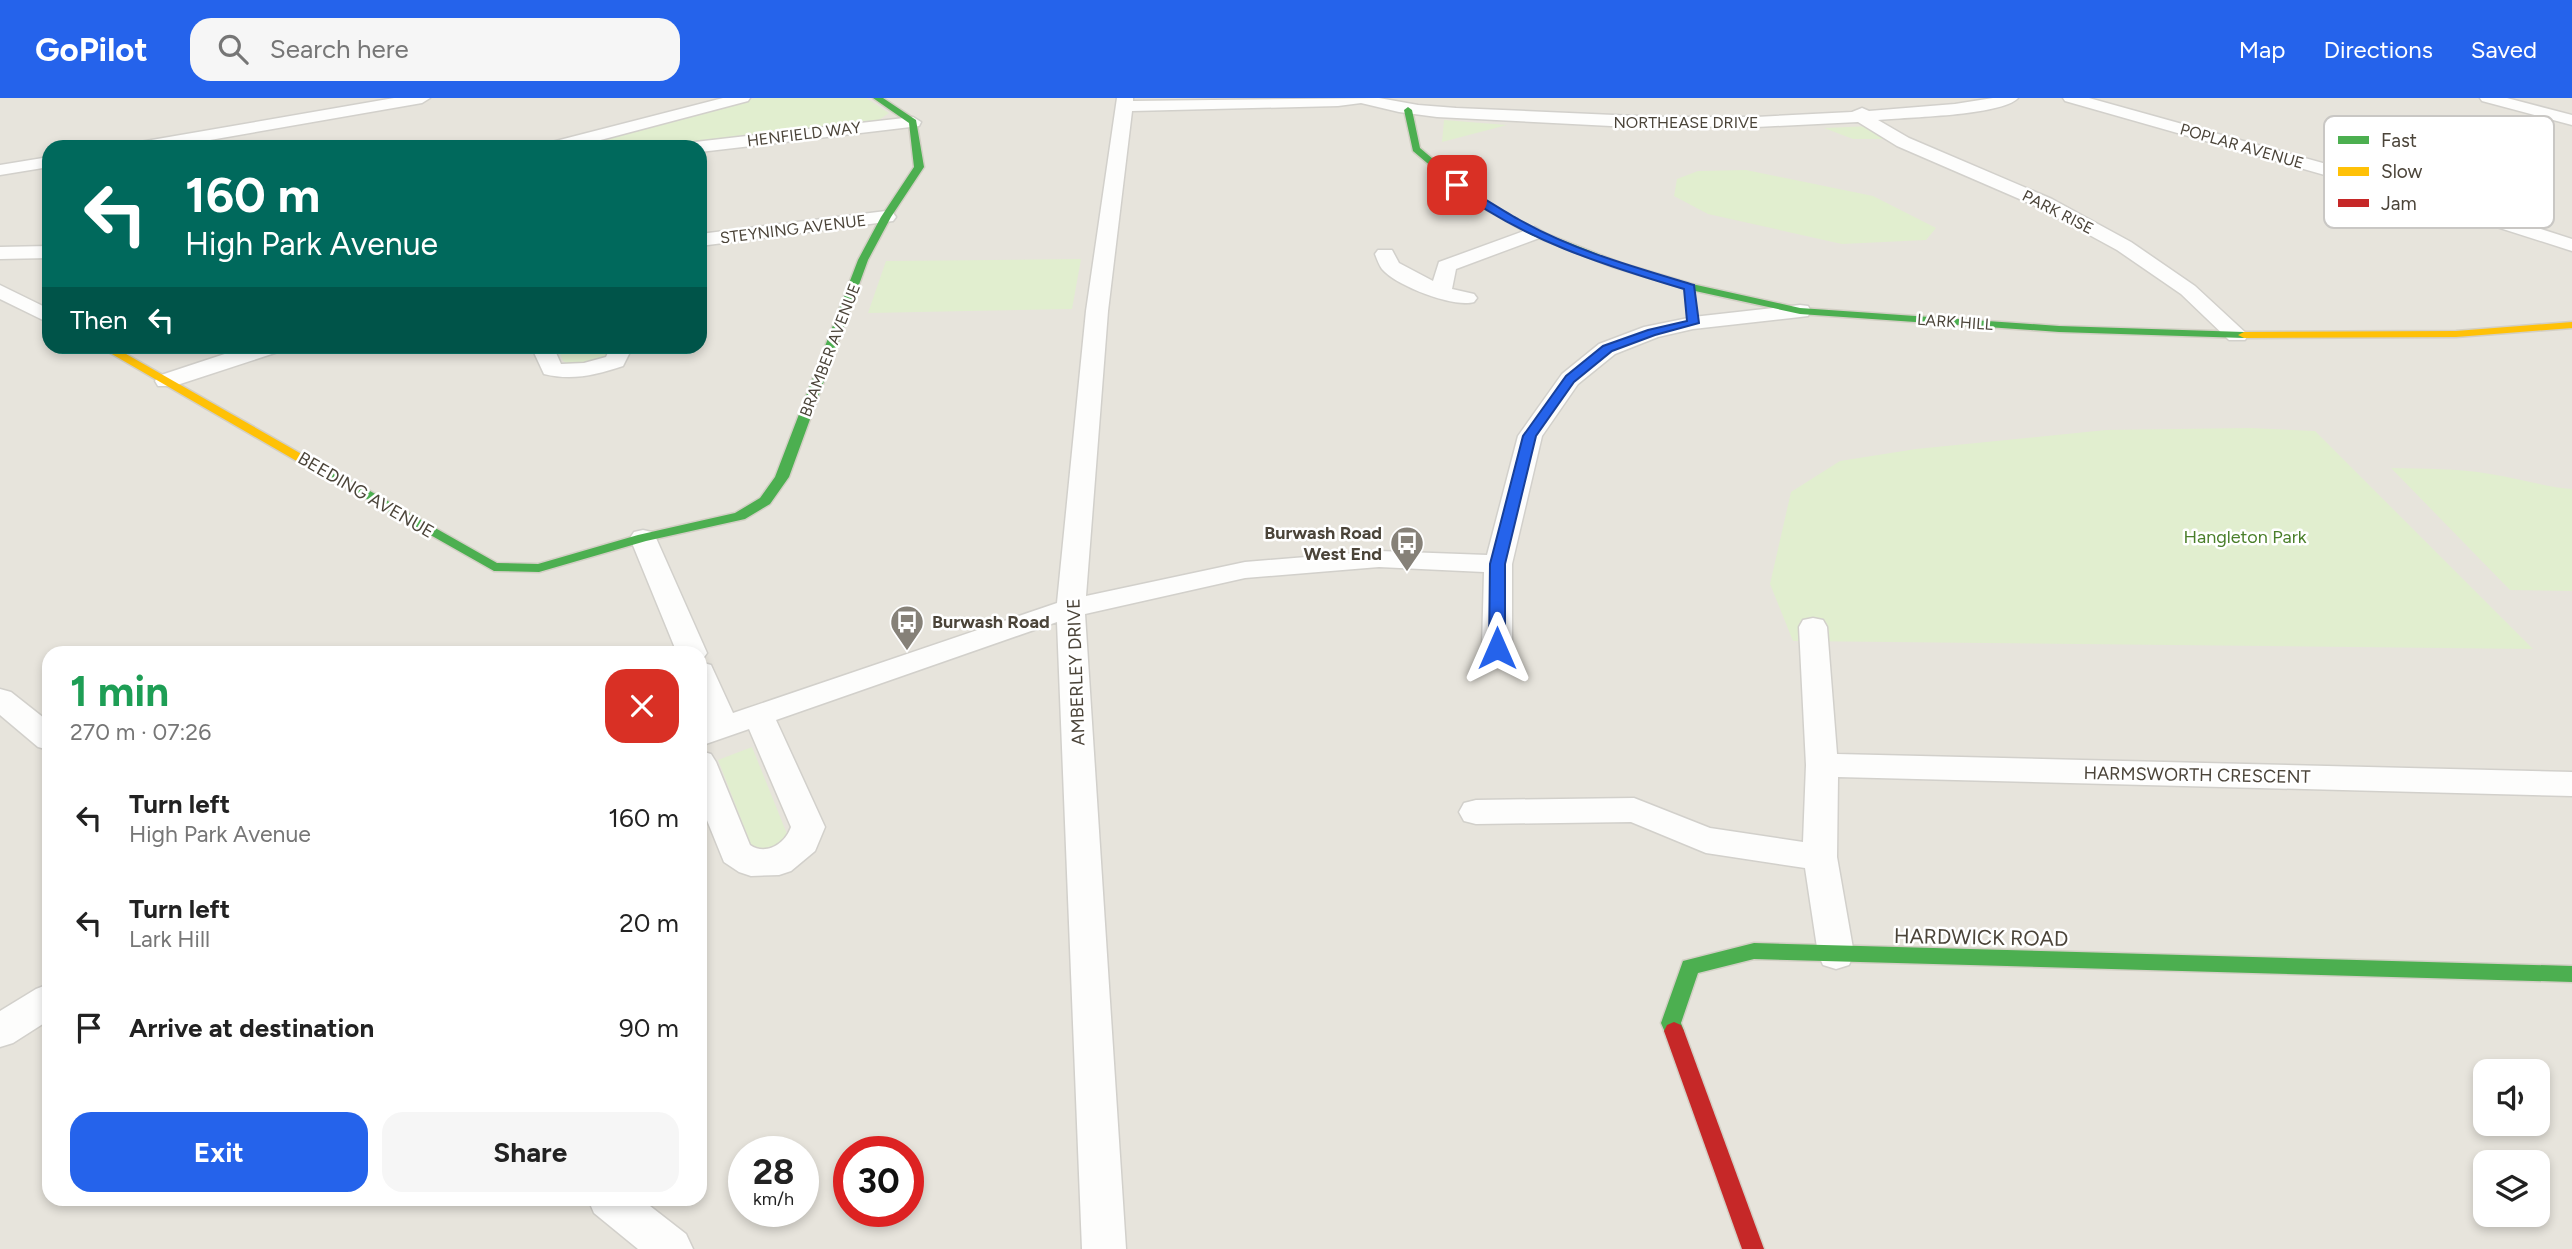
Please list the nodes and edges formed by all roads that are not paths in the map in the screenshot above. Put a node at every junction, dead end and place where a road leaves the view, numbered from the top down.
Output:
1 (422, 98) edge
2 (742, 98) edge
3 (877, 98) edge
4 (1361, 98) edge
5 (2010, 98) edge
6 (2071, 98) edge
7 (2488, 98) edge
8 (1124, 102) edge
9 (1861, 108) edge
10 (1408, 110) junction
11 (2572, 120) edge
12 (913, 122) junction
13 (180, 140) edge
14 (581, 140) edge
15 (707, 146) edge
16 (42, 163) edge
17 (2324, 169) edge
18 (0, 170) edge
19 (887, 217) junction
20 (2519, 228) edge
21 (1535, 233) junction
22 (707, 239) edge
23 (2572, 245) edge
24 (42, 252) edge
25 (0, 253) edge
26 (1446, 266) junction
27 (1690, 287) junction
28 (38, 292) dead end
29 (1441, 294) junction
30 (6, 298) edge
31 (1467, 298) dead end
32 (1800, 311) junction
33 (42, 314) edge
34 (1693, 323) junction
35 (2572, 325) edge
36 (2236, 335) junction
37 (117, 354) edge
38 (249, 354) edge
39 (545, 354) edge
40 (618, 354) edge
41 (166, 381) junction
42 (643, 537) junction
43 (1498, 564) junction
44 (1071, 608) junction
45 (1814, 627) dead end
46 (689, 646) edge
47 (1497, 648) dead end
48 (0, 699) edge
49 (707, 710) edge
50 (758, 714) junction
51 (711, 731) edge
52 (42, 733) edge
53 (1822, 765) junction
54 (707, 780) edge
55 (2572, 784) edge
56 (1476, 812) dead end
57 (1820, 857) junction
58 (1836, 954) junction
59 (2572, 974) edge
60 (42, 1004) edge
61 (0, 1031) edge
62 (618, 1206) edge
63 (671, 1249) edge
64 (1104, 1249) edge
65 (1754, 1249) edge

1 - 13 street
2 - 14 street
3 - 12 street
4 - 8 street, NORTHEASE DRIVE
4 - 10 street, NORTHEASE DRIVE
5 - 9 street, NORTHEASE DRIVE
6 - 17 street, POPLAR AVENUE
7 - 11 street
8 - 44 street, AMBERLEY DRIVE
9 - 10 street, NORTHEASE DRIVE
9 - 36 street, PARK RISE
10 - 21 street, LARK HILL
12 - 15 street, HENFIELD WAY
12 - 19 street, BRAMBER AVENUE
16 - 18 street
19 - 22 street, STEYNING AVENUE
19 - 42 street, BRAMBER AVENUE
20 - 23 street, POPLAR AVENUE
21 - 26 street
21 - 27 street, LARK HILL
24 - 25 street
26 - 29 street
26 - 29 street
27 - 32 street, LARK HILL
27 - 34 street
28 - 30 street
29 - 31 street
30 - 33 street
32 - 34 street
32 - 36 street, LARK HILL
34 - 43 street
35 - 36 street, LARK HILL
37 - 41 street, BEEDING AVENUE
38 - 41 street
39 - 40 street
41 - 42 street, BEEDING AVENUE
42 - 46 street
43 - 44 street
43 - 47 street
44 - 50 street
44 - 64 street, AMBERLEY DRIVE
45 - 53 street
48 - 52 street
49 - 51 street
50 - 51 street
50 - 54 street
53 - 55 street, HARMSWORTH CRESCENT
53 - 57 street
56 - 57 street
57 - 58 street
58 - 59 street, HARDWICK ROAD
58 - 65 street, HARDWICK ROAD
60 - 61 street
62 - 63 street

